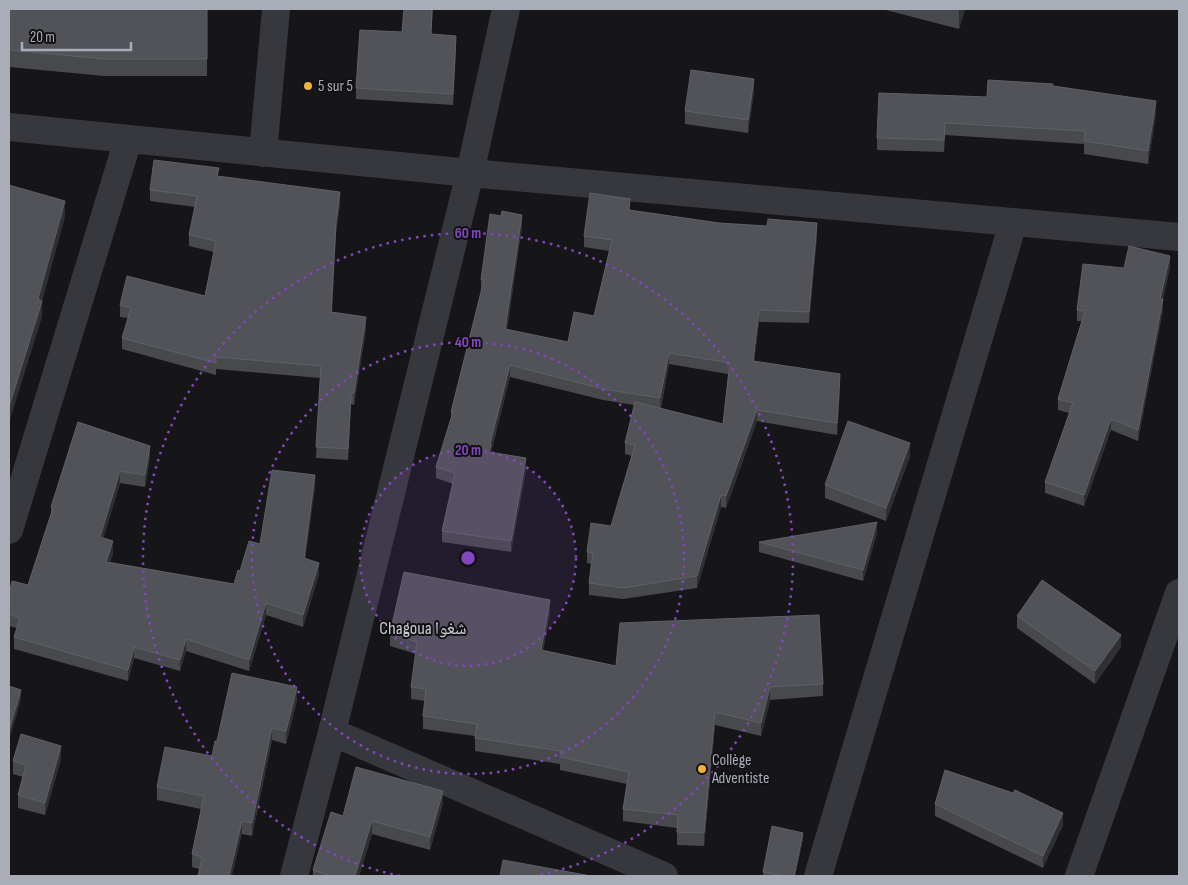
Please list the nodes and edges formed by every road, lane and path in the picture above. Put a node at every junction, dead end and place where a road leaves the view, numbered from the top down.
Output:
1 (276, 9) edge
2 (506, 9) edge
3 (9, 127) edge
4 (128, 140) junction
5 (263, 153) junction
6 (470, 173) junction
7 (1013, 223) junction
8 (1179, 237) edge
9 (9, 530) edge
10 (1179, 592) edge
11 (332, 732) junction
12 (294, 876) edge
13 (664, 876) edge
14 (818, 876) edge
15 (1079, 876) edge

1 - 5 street
2 - 6 street
3 - 4 street
4 - 5 street
4 - 9 street
5 - 6 street
6 - 7 street
6 - 11 street
7 - 8 street
7 - 14 street
10 - 15 street
11 - 12 street
11 - 13 street

